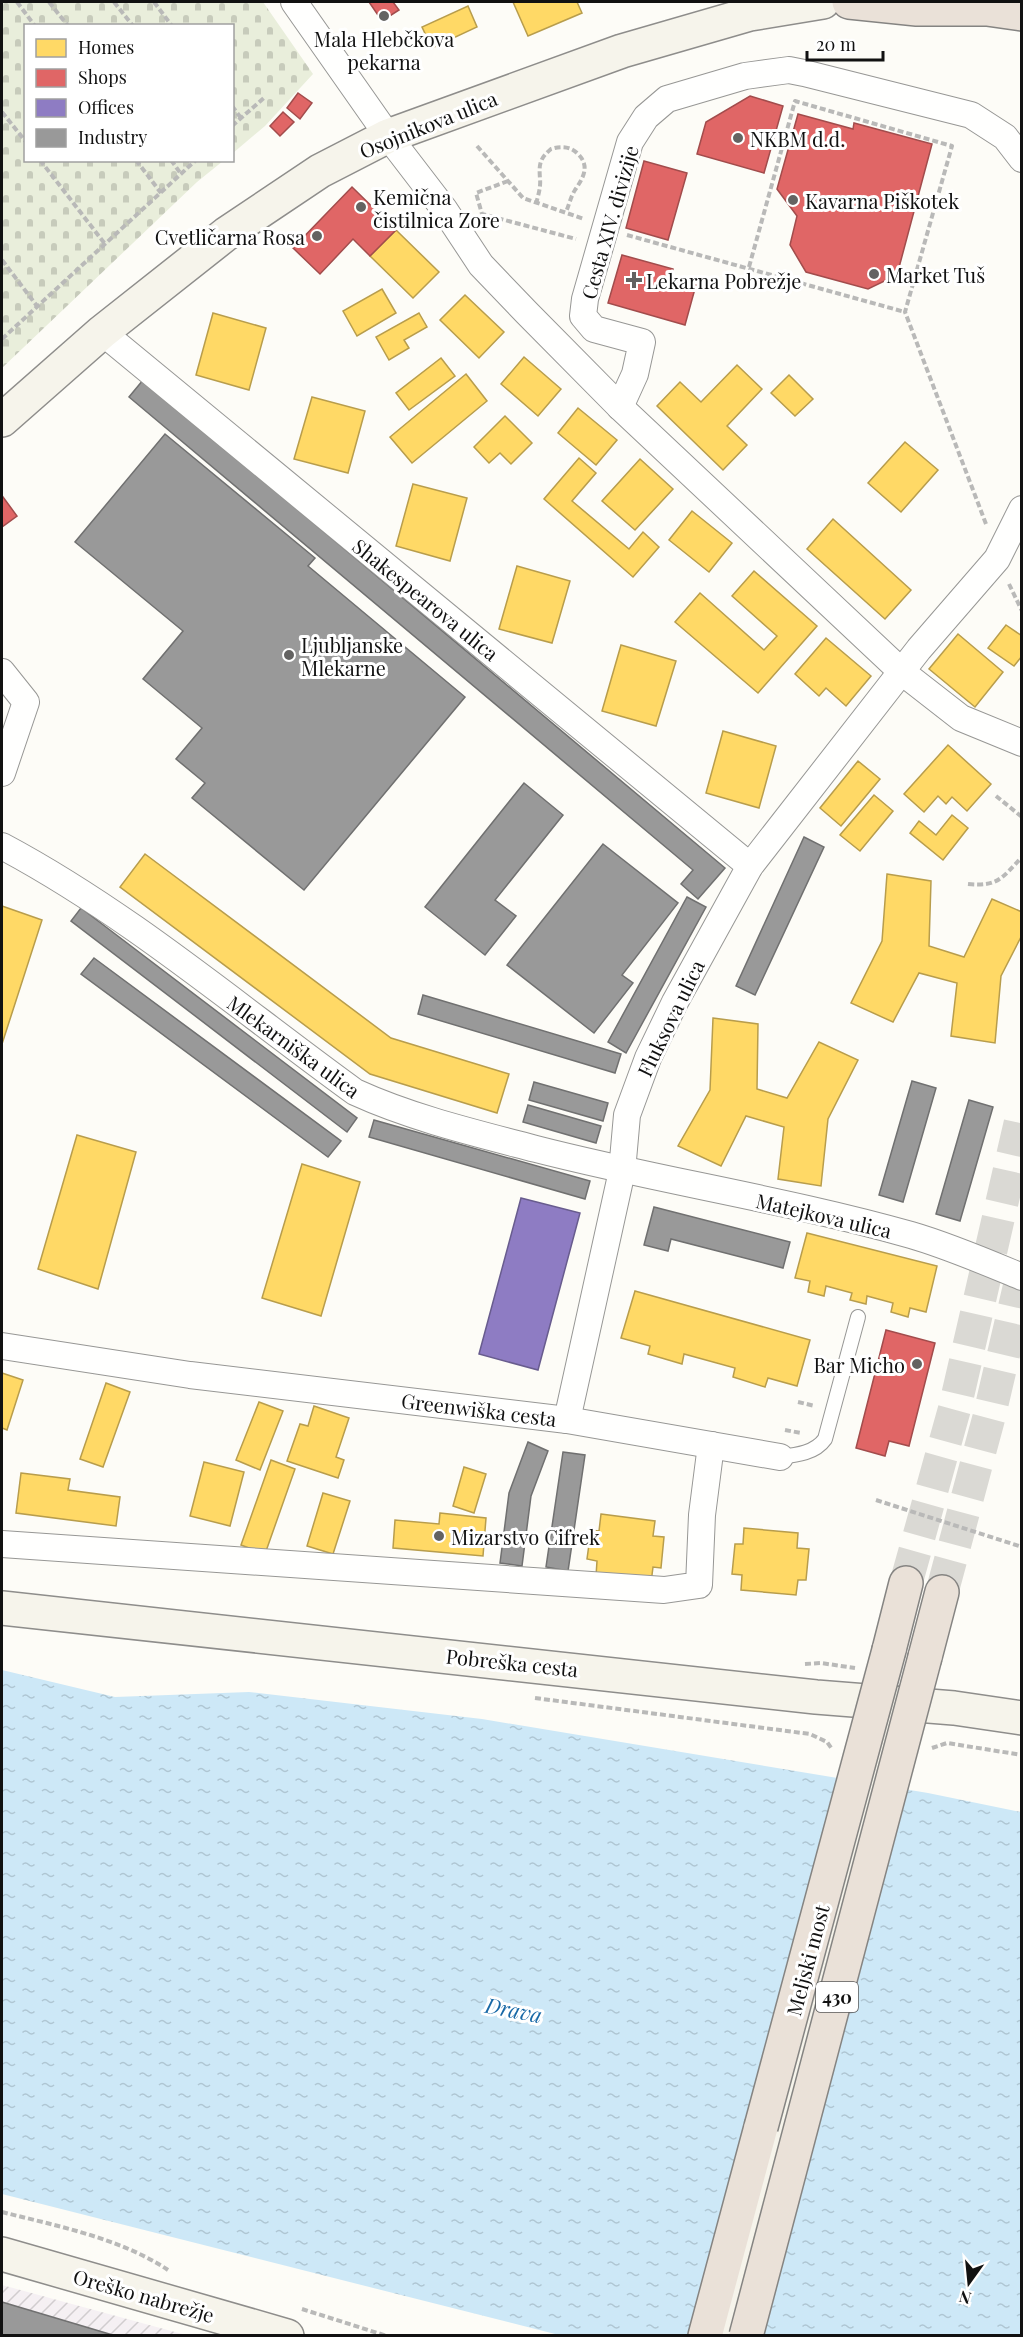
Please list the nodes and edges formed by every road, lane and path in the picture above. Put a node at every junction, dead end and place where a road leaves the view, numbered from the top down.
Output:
1 (17, 2) edge
2 (49, 2) edge
3 (114, 2) edge
4 (154, 2) edge
5 (294, 2) edge
6 (823, 2) edge
7 (849, 2) edge
8 (1022, 14) edge
9 (34, 24) edge
10 (66, 24) edge
11 (131, 24) edge
12 (170, 24) edge
13 (265, 97) dead end
14 (234, 109) edge
15 (2, 112) edge
16 (241, 118) junction
17 (234, 124) edge
18 (388, 136) junction
19 (24, 140) edge
20 (477, 146) dead end
21 (1022, 159) edge
22 (42, 162) edge
23 (137, 162) edge
24 (172, 162) edge
25 (194, 162) edge
26 (181, 174) junction
27 (508, 182) junction
28 (160, 193) junction
29 (536, 204) junction
30 (566, 212) junction
31 (604, 229) junction
32 (105, 244) junction
33 (2, 260) edge
34 (749, 267) junction
35 (37, 306) junction
36 (905, 312) junction
37 (102, 332) junction
38 (2, 339) edge
39 (620, 407) junction
40 (2, 420) edge
41 (1022, 509) edge
42 (997, 559) junction
43 (1022, 611) edge
44 (2, 672) edge
45 (902, 672) junction
46 (1022, 743) edge
47 (2, 773) edge
48 (996, 796) dead end
49 (1022, 817) edge
50 (2, 846) edge
51 (1022, 857) edge
52 (750, 866) junction
53 (968, 884) dead end
54 (622, 1171) junction
55 (1022, 1277) edge
56 (858, 1317) dead end
57 (2, 1346) edge
58 (567, 1420) junction
59 (711, 1445) junction
60 (780, 1457) joint
61 (876, 1500) dead end
62 (2, 1544) edge
63 (1022, 1547) edge
64 (906, 1583) tunnel mouth
65 (942, 1592) tunnel mouth
66 (2, 1608) edge
67 (891, 1702) junction
68 (1022, 1718) edge
69 (925, 1751) dead end
70 (1022, 1755) edge
71 (2, 2212) edge
72 (2, 2254) edge
73 (168, 2270) dead end
74 (282, 2335) edge
75 (705, 2336) edge
76 (725, 2336) edge
77 (746, 2336) edge

1 - 9 path
2 - 10 path
3 - 11 path
4 - 12 path
5 - 18 street
6 - 18 street, Osojnikova ulica
7 - 8 highway
13 - 16 path
14 - 16 path
15 - 19 path
16 - 17 path
18 - 37 street, Osojnikova ulica
18 - 39 street
20 - 27 path
21 - 31 street, Cesta XIV. divizije
22 - 32 path
23 - 28 path
24 - 26 path
25 - 26 path
26 - 28 path
27 - 29 path
27 - 31 path
28 - 32 path
29 - 30 path
29 - 30 path
30 - 31 path
31 - 34 path
31 - 39 street, Cesta XIV. divizije
32 - 35 path
33 - 35 path
34 - 36 path
34 - 36 path
35 - 38 path
36 - 42 path
37 - 40 street, Osojnikova ulica
37 - 52 street, Shakespearova ulica
39 - 45 street
41 - 42 street
42 - 43 path
42 - 45 street
44 - 47 street
45 - 46 street
45 - 52 street, Fluksova ulica
48 - 49 path
50 - 54 street, Mlekarniška ulica
51 - 53 path
52 - 54 street, Fluksova ulica
54 - 55 street, Matejkova ulica
54 - 58 street, Fluksova ulica
56 - 60 lane, Greenwiška cesta
57 - 58 street, Greenwiška cesta
58 - 59 street, Greenwiška cesta
59 - 60 street, Greenwiška cesta
59 - 62 street
61 - 63 path
64 - 75 highway, Meljski most / 430, bridge
65 - 77 highway, Meljski most / 430, bridge
66 - 67 street, Pobreška cesta
67 - 68 street, Pobreška cesta
67 - 76 street, Meljski most
69 - 70 path
71 - 73 path
72 - 74 street, Oreško nabrežje

